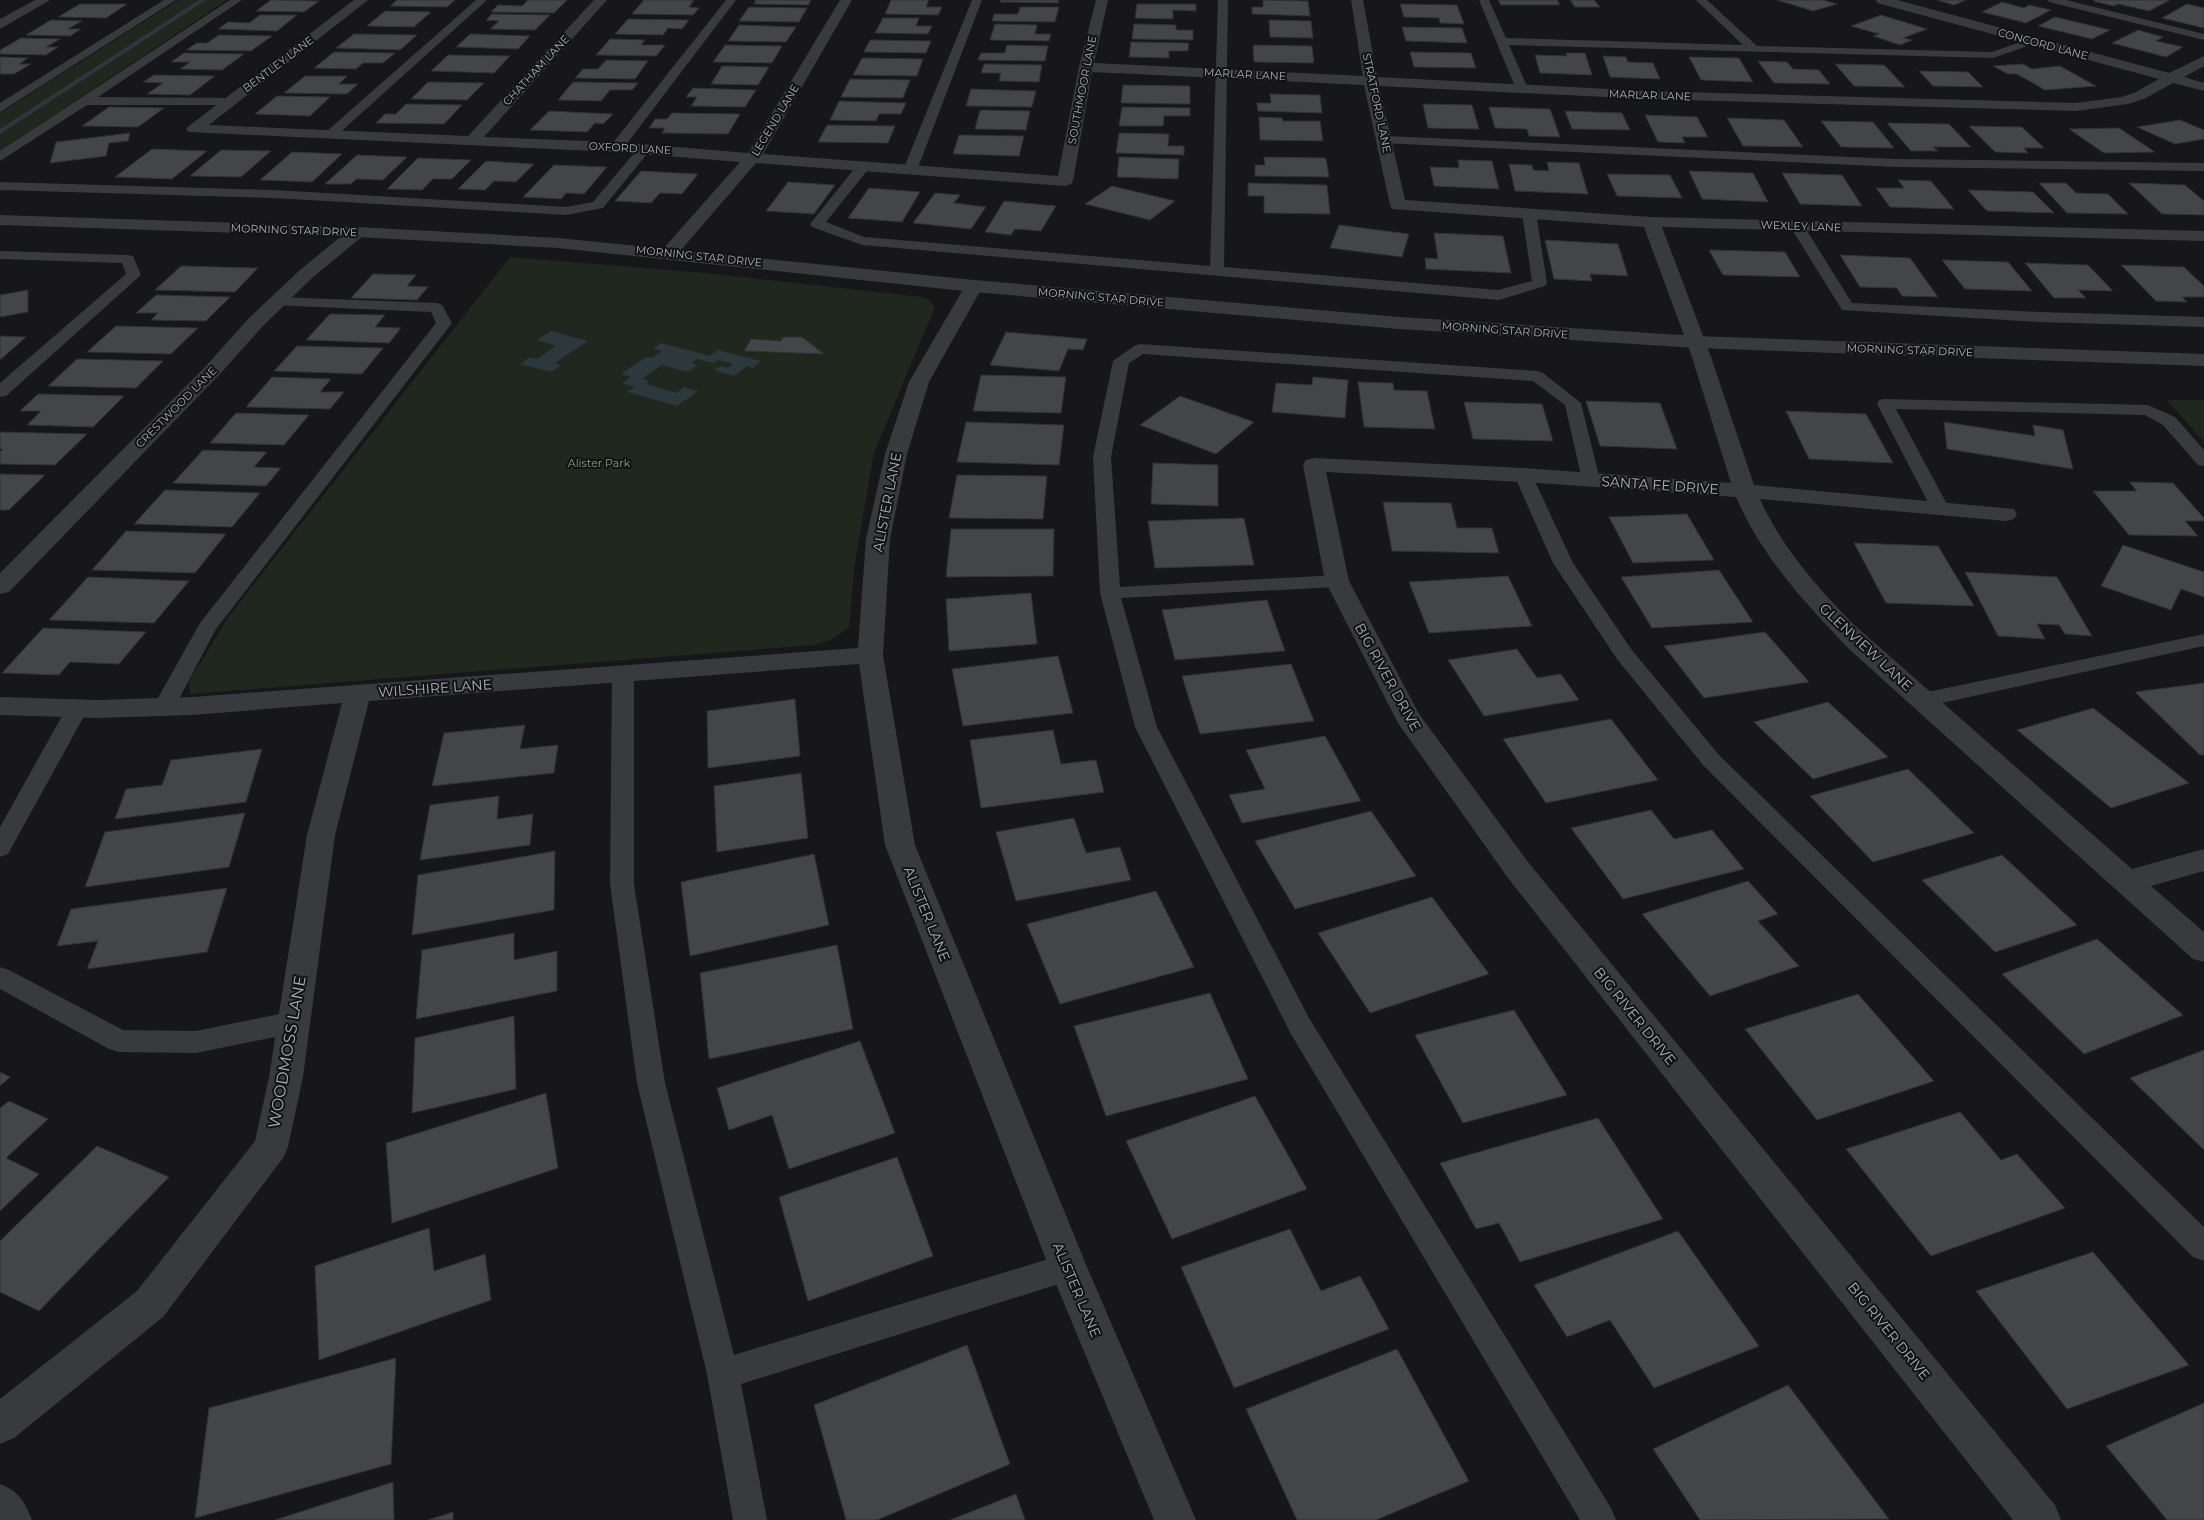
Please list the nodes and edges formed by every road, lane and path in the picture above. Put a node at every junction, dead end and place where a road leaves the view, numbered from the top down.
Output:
1 (44, 0) edge
2 (170, 0) edge
3 (237, 0) edge
4 (362, 0) edge
5 (482, 0) edge
6 (601, 0) edge
7 (731, 0) edge
8 (846, 0) edge
9 (977, 0) edge
10 (1102, 0) edge
11 (1223, 0) edge
12 (1356, 0) edge
13 (1484, 0) edge
14 (1701, 0) edge
15 (1882, 0) edge
16 (2053, 0) edge
17 (0, 25) edge
18 (2204, 37) edge
19 (2032, 40) junction
20 (1502, 41) junction
21 (1754, 49) junction
22 (2204, 60) edge
23 (1086, 67) junction
24 (1222, 73) junction
25 (2173, 79) junction
26 (1371, 82) junction
27 (2204, 87) edge
28 (1522, 89) junction
29 (84, 101) junction
30 (228, 102) junction
31 (0, 108) edge
32 (194, 129) joint
33 (331, 134) junction
34 (1385, 140) junction
35 (472, 141) junction
36 (617, 147) junction
37 (645, 149) junction
38 (0, 157) edge
39 (753, 157) junction
40 (863, 167) junction
41 (2204, 167) edge
42 (910, 170) junction
43 (1065, 180) joint
44 (0, 186) edge
45 (1398, 205) joint
46 (1529, 213) junction
47 (0, 220) edge
48 (1651, 222) junction
49 (1798, 226) junction
50 (357, 232) junction
51 (2204, 236) edge
52 (669, 253) junction
53 (0, 255) edge
54 (1217, 271) junction
55 (974, 286) junction
56 (276, 302) junction
57 (2204, 322) edge
58 (1697, 342) junction
59 (2204, 360) edge
60 (0, 392) edge
61 (2204, 461) edge
62 (1314, 465) joint
63 (1523, 475) junction
64 (1591, 480) junction
65 (1746, 491) junction
66 (1940, 508) junction
67 (2006, 514) dead end
68 (1337, 581) junction
69 (0, 587) edge
70 (1110, 593) junction
71 (2204, 640) edge
72 (870, 655) junction
73 (622, 674) junction
74 (358, 693) junction
75 (1923, 700) junction
76 (0, 706) edge
77 (164, 707) junction
78 (77, 708) junction
79 (0, 848) edge
80 (2204, 860) edge
81 (2127, 882) junction
82 (2204, 950) edge
83 (0, 977) edge
84 (294, 1022) junction
85 (2204, 1247) edge
86 (1068, 1267) junction
87 (723, 1374) junction
88 (0, 1424) edge
89 (0, 1505) edge
90 (10, 1520) edge
91 (750, 1520) edge
92 (1175, 1520) edge
93 (1599, 1520) edge
94 (2040, 1520) edge

1 - 17 street
2 - 31 lane
3 - 29 lane
4 - 30 street, BENTLEY LANE
5 - 33 lane
6 - 35 street, CHATHAM LANE
7 - 36 lane
8 - 39 street, LEGEND LANE
9 - 42 lane
10 - 23 street, SOUTHMOOR LANE
11 - 24 lane
12 - 26 street, STRATFORD LANE
13 - 20 lane
14 - 21 lane
15 - 19 street, CONCORD LANE
16 - 18 lane
19 - 21 lane
19 - 25 street, CONCORD LANE
20 - 21 lane
20 - 28 lane
22 - 25 street, MARLAR LANE
23 - 24 street, MARLAR LANE
23 - 43 street, SOUTHMOOR LANE
24 - 26 street, MARLAR LANE
24 - 54 lane
25 - 27 street, CONCORD LANE
25 - 28 street, MARLAR LANE
26 - 28 street, MARLAR LANE
26 - 34 street, STRATFORD LANE
29 - 30 lane
29 - 38 lane
30 - 32 street, BENTLEY LANE
32 - 33 street, OXFORD LANE
33 - 35 street, OXFORD LANE
34 - 41 lane
34 - 45 street, STRATFORD LANE
35 - 36 street, OXFORD LANE
36 - 37 street, OXFORD LANE
37 - 39 street, OXFORD LANE
37 - 44 lane
39 - 40 street, OXFORD LANE
39 - 52 street, LEGEND LANE
40 - 42 street, OXFORD LANE
40 - 54 lane
42 - 43 street, OXFORD LANE
45 - 46 street, WEXLEY LANE
46 - 48 street, WEXLEY LANE
46 - 54 lane
47 - 50 street, MORNING STAR DRIVE
48 - 49 street, WEXLEY LANE
48 - 58 street, GLENVIEW LANE
49 - 51 street, WEXLEY LANE
49 - 57 lane
50 - 52 street, MORNING STAR DRIVE
50 - 56 street, CRESTWOOD LANE
52 - 55 street, MORNING STAR DRIVE
53 - 60 lane
55 - 58 street, MORNING STAR DRIVE
55 - 72 street, ALISTER LANE
56 - 69 street, CRESTWOOD LANE
56 - 77 lane
58 - 59 street, MORNING STAR DRIVE
58 - 65 street, GLENVIEW LANE
61 - 66 lane
62 - 63 street, SANTA FE DRIVE
62 - 68 street, BIG RIVER DRIVE
63 - 64 street, SANTA FE DRIVE
63 - 85 lane
64 - 65 street, SANTA FE DRIVE
64 - 70 lane
65 - 66 street, SANTA FE DRIVE
65 - 75 street, GLENVIEW LANE
66 - 67 street, SANTA FE DRIVE
68 - 70 lane
68 - 94 street, BIG RIVER DRIVE
70 - 93 lane
71 - 75 lane
72 - 73 street, WILSHIRE LANE
72 - 86 street, ALISTER LANE
73 - 74 street, WILSHIRE LANE
73 - 87 lane
74 - 77 street, WILSHIRE LANE
74 - 84 street, WOODMOSS LANE
75 - 81 street, GLENVIEW LANE
76 - 78 street, WILSHIRE LANE
77 - 78 street, WILSHIRE LANE
78 - 79 lane
80 - 81 street
81 - 82 street, GLENVIEW LANE
83 - 84 lane
84 - 88 street, WOODMOSS LANE
86 - 87 lane
86 - 92 street, ALISTER LANE
87 - 91 lane
89 - 90 street

